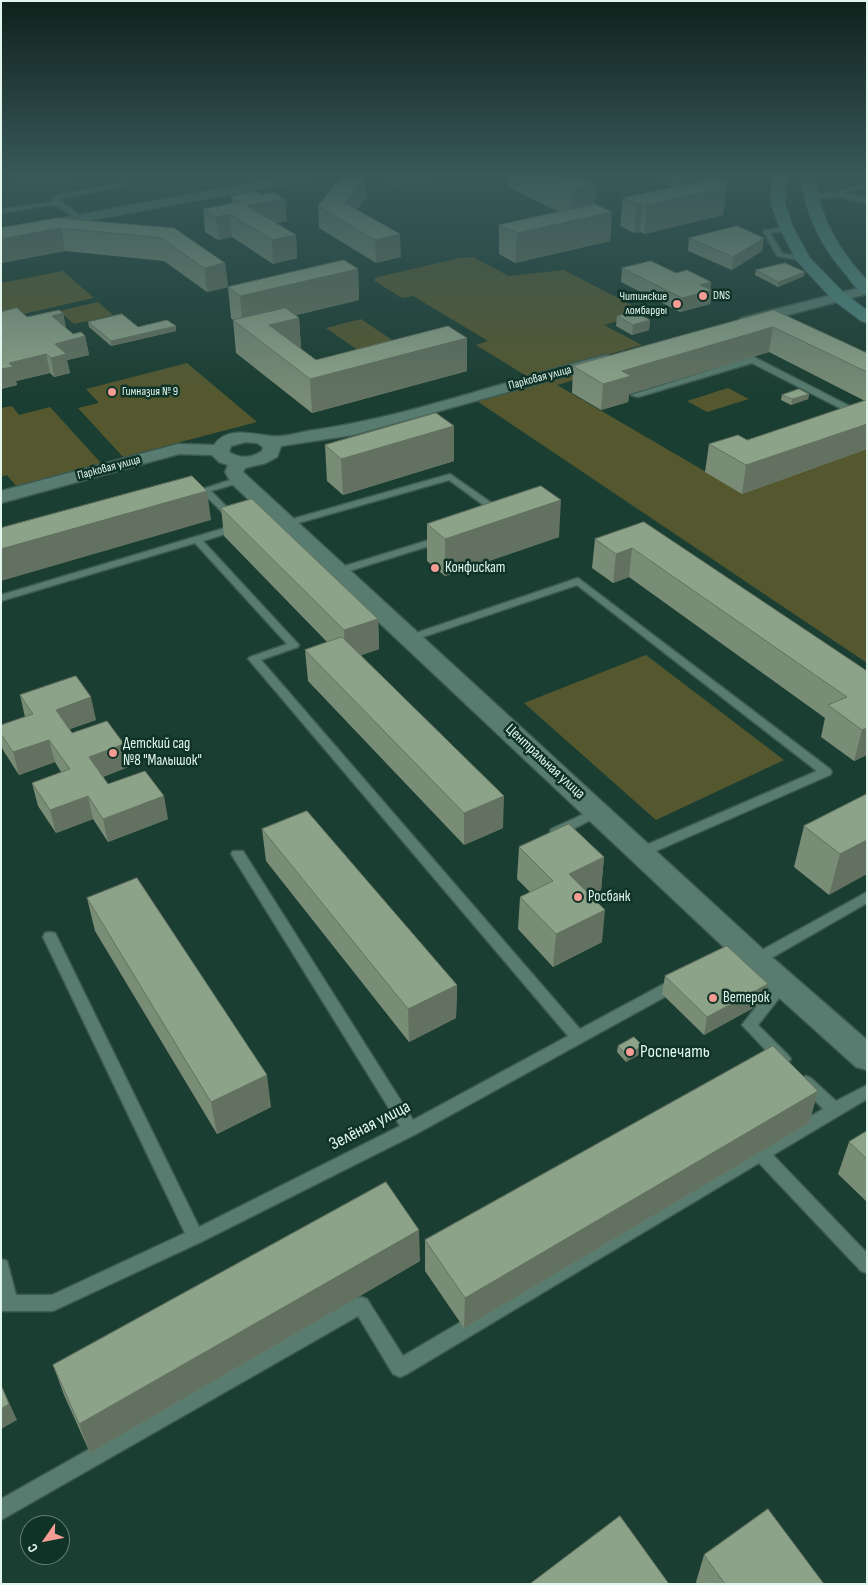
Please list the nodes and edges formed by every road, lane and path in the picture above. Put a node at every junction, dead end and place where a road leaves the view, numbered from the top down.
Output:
1 (798, 250) edge
2 (833, 250) edge
3 (867, 290) edge
4 (840, 297) junction
5 (867, 318) edge
6 (727, 326) edge
7 (618, 357) edge
8 (636, 395) edge
9 (867, 419) edge
10 (269, 442) junction
11 (232, 464) junction
12 (1, 497) edge
13 (273, 517) junction
14 (498, 521) edge
15 (451, 536) edge
16 (197, 540) junction
17 (339, 571) junction
18 (1, 598) edge
19 (410, 638) junction
20 (599, 812) junction
21 (548, 836) edge
22 (642, 852) junction
23 (238, 854) dead end
24 (867, 897) edge
25 (50, 937) dead end
26 (743, 954) junction
27 (688, 978) edge
28 (789, 987) junction
29 (578, 1038) junction
30 (867, 1058) edge
31 (867, 1091) edge
32 (834, 1110) junction
33 (410, 1129) junction
34 (761, 1154) junction
35 (196, 1238) junction
36 (867, 1265) edge
37 (1, 1267) edge
38 (5, 1303) edge
39 (1, 1510) edge

1 - 4 main road
2 - 3 main road
3 - 4 street
4 - 5 main road
4 - 6 street
7 - 10 street, Парковая улица
8 - 9 lane
10 - 11 street, Парковая улица
10 - 11 street, Парковая улица
11 - 12 street, Парковая улица
11 - 13 street, Центральная улица
11 - 16 lane
13 - 14 lane
13 - 17 street, Центральная улица
15 - 17 lane
16 - 18 lane
16 - 29 lane
17 - 19 street, Центральная улица
19 - 20 street, Центральная улица
19 - 22 lane
20 - 21 lane
20 - 22 street, Центральная улица
22 - 26 street, Центральная улица
23 - 33 lane
24 - 26 lane
25 - 35 lane
26 - 28 street, Центральная улица
27 - 29 lane, Зелёная улица
28 - 30 street, Центральная улица
28 - 32 lane
29 - 33 lane, Зелёная улица
31 - 32 lane
32 - 34 lane
33 - 35 lane, Зелёная улица
34 - 36 lane
34 - 39 lane
35 - 38 lane, Зелёная улица
37 - 38 lane

